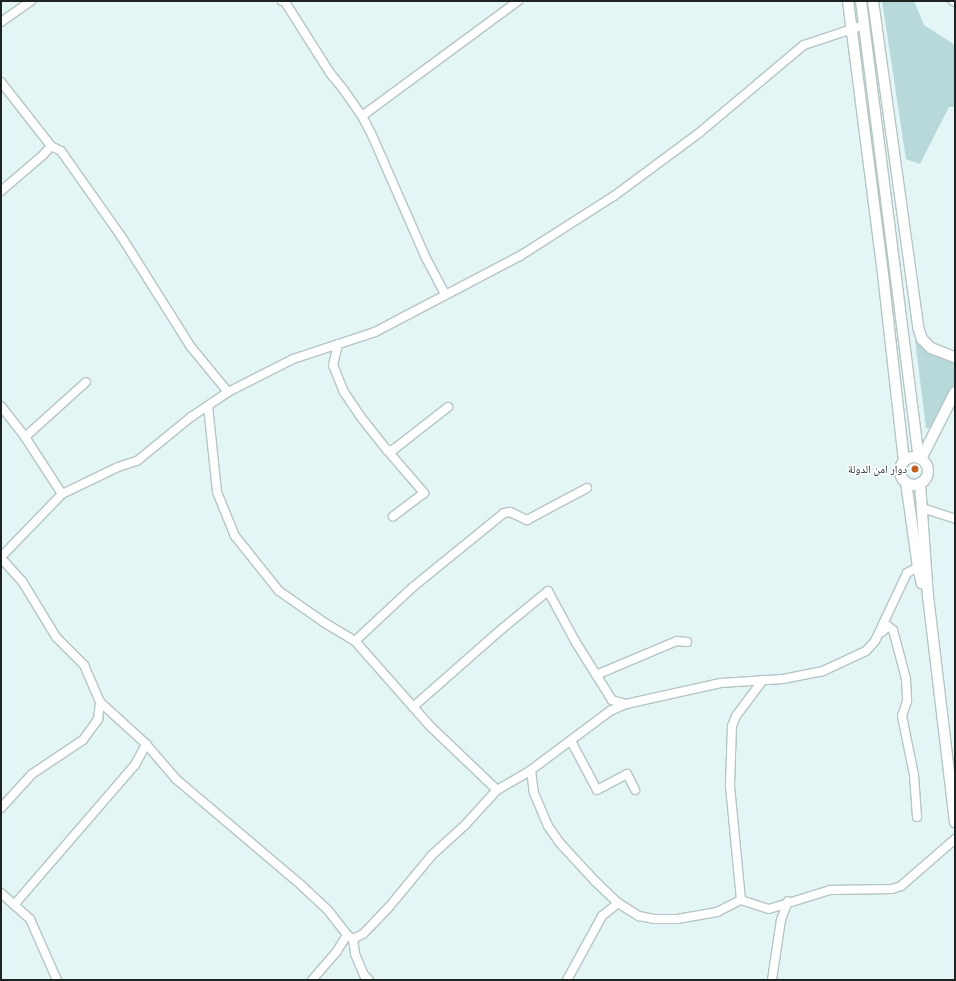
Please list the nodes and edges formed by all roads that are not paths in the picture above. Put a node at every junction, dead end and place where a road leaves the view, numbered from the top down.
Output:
1 (31, 1) edge
2 (282, 1) edge
3 (518, 1) edge
4 (848, 1) edge
5 (861, 1) edge
6 (873, 1) edge
7 (1, 22) edge
8 (864, 25) junction
9 (852, 29) junction
10 (1, 82) edge
11 (362, 116) junction
12 (50, 146) junction
13 (898, 187) junction
14 (884, 190) junction
15 (1, 191) edge
16 (873, 192) junction
17 (445, 294) junction
18 (918, 327) junction
19 (904, 328) junction
20 (338, 344) junction
21 (955, 357) edge
22 (86, 382) dead end
23 (228, 392) junction
24 (955, 392) edge
25 (1, 406) edge
26 (208, 406) junction
27 (448, 407) dead end
28 (955, 407) edge
29 (25, 436) junction
30 (387, 450) junction
31 (922, 460) junction
32 (904, 461) junction
33 (906, 482) junction
34 (920, 483) junction
35 (587, 488) dead end
36 (62, 494) junction
37 (922, 508) junction
38 (393, 516) dead end
39 (955, 519) edge
40 (1, 558) edge
41 (918, 568) junction
42 (928, 596) junction
43 (355, 641) junction
44 (875, 641) junction
45 (688, 642) dead end
46 (596, 675) junction
47 (762, 680) junction
48 (100, 702) junction
49 (626, 704) junction
50 (414, 707) junction
51 (571, 741) junction
52 (146, 744) junction
53 (531, 770) junction
54 (498, 790) junction
55 (635, 790) dead end
56 (1, 808) edge
57 (917, 817) dead end
58 (955, 822) edge
59 (955, 839) edge
60 (1, 893) edge
61 (741, 900) junction
62 (788, 901) junction
63 (618, 903) junction
64 (14, 905) junction
65 (350, 937) junction
66 (57, 980) edge
67 (312, 980) edge
68 (369, 980) edge
69 (567, 980) edge
70 (772, 980) edge

1 - 7 street
2 - 11 street
3 - 11 street
4 - 9 main road
5 - 8 main road
6 - 13 main road
8 - 9 street
8 - 14 main road
9 - 16 main road
9 - 17 street
10 - 12 street
11 - 17 street
12 - 15 street
12 - 23 street
13 - 14 main road
13 - 18 main road
14 - 16 main road
14 - 19 main road
16 - 32 main road
17 - 20 street
18 - 19 main road
18 - 21 main road
19 - 31 main road
20 - 23 street
20 - 30 street
22 - 29 street
23 - 26 street
24 - 31 main road
25 - 29 street
26 - 36 street
26 - 43 street
27 - 30 street
28 - 31 main road
29 - 36 street
30 - 38 street
31 - 32 main road
31 - 34 main road
32 - 33 main road
33 - 34 main road
33 - 41 main road
34 - 37 main road
35 - 43 street
36 - 40 street
37 - 39 street
37 - 42 main road
40 - 48 street
41 - 42 main road
41 - 44 street
42 - 58 main road
43 - 50 street
44 - 47 street
44 - 57 street
45 - 46 street
46 - 49 street
46 - 50 street
47 - 49 street
47 - 61 street
48 - 52 street
48 - 56 street
49 - 51 street
50 - 54 street
51 - 53 street
51 - 55 street
52 - 64 street
52 - 65 street
53 - 54 street
53 - 63 street
54 - 65 street
59 - 62 street
60 - 64 street
61 - 62 street
61 - 63 street
62 - 70 street
63 - 69 street
64 - 66 street
65 - 67 street
65 - 68 street

